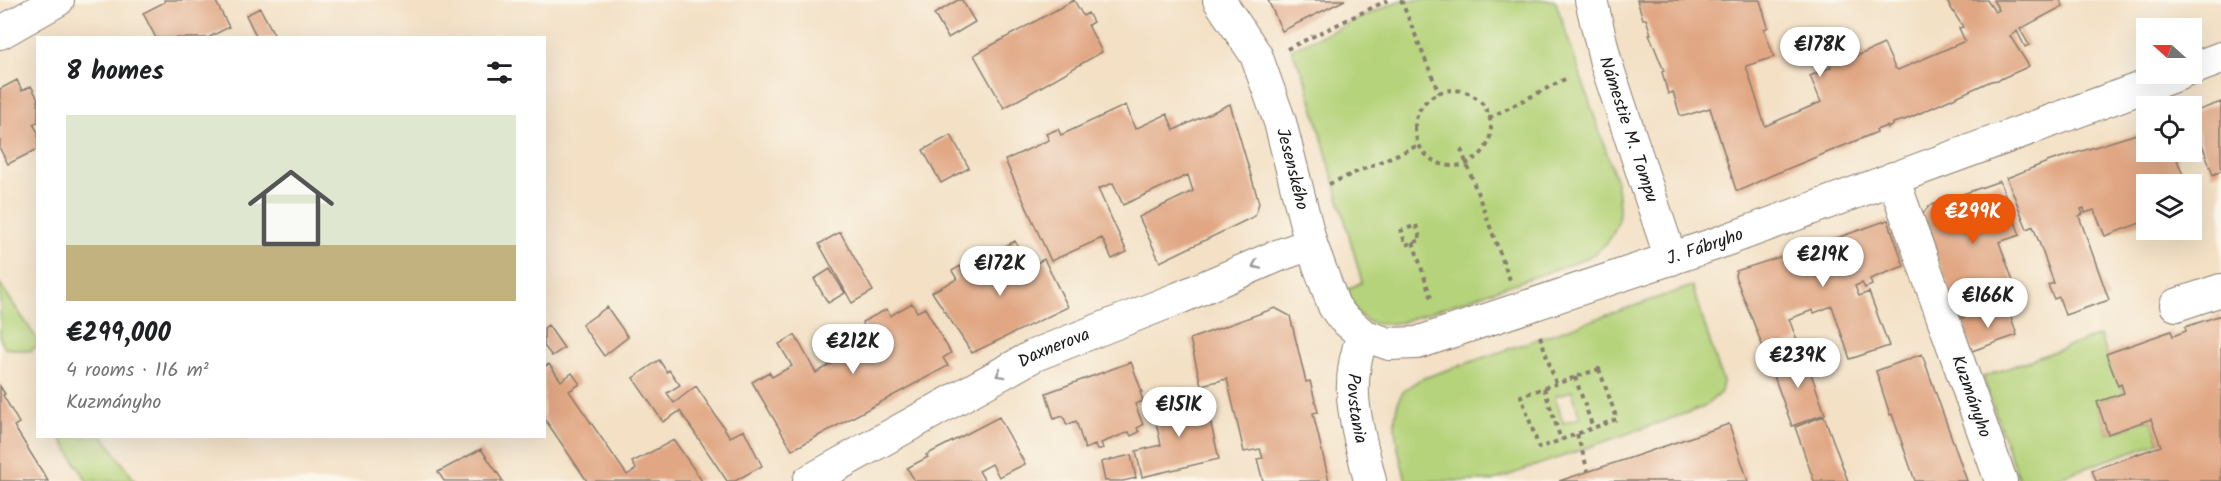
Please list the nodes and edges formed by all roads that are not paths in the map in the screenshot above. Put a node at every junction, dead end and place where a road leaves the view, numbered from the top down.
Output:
1 (58, 0) edge
2 (1219, 0) edge
3 (1591, 0) edge
4 (0, 33) edge
5 (2221, 58) edge
6 (2202, 65) edge
7 (2152, 84) edge
8 (1893, 178) junction
9 (1311, 244) junction
10 (1671, 259) junction
11 (2221, 290) edge
12 (2176, 305) dead end
13 (1363, 335) junction
14 (809, 481) edge
15 (1370, 481) edge
16 (2001, 481) edge

1 - 4 street
2 - 9 street, Jesenského
3 - 10 street, Námestie M. Tompu
5 - 6 street
7 - 8 street, J. Fábryho
8 - 10 street, J. Fábryho
8 - 16 street, Kuzmányho
9 - 13 street, Jesenského
9 -> 14 street, Daxnerova
10 - 13 street, J. Fábryho
11 - 12 street
13 - 15 street, Povstania

